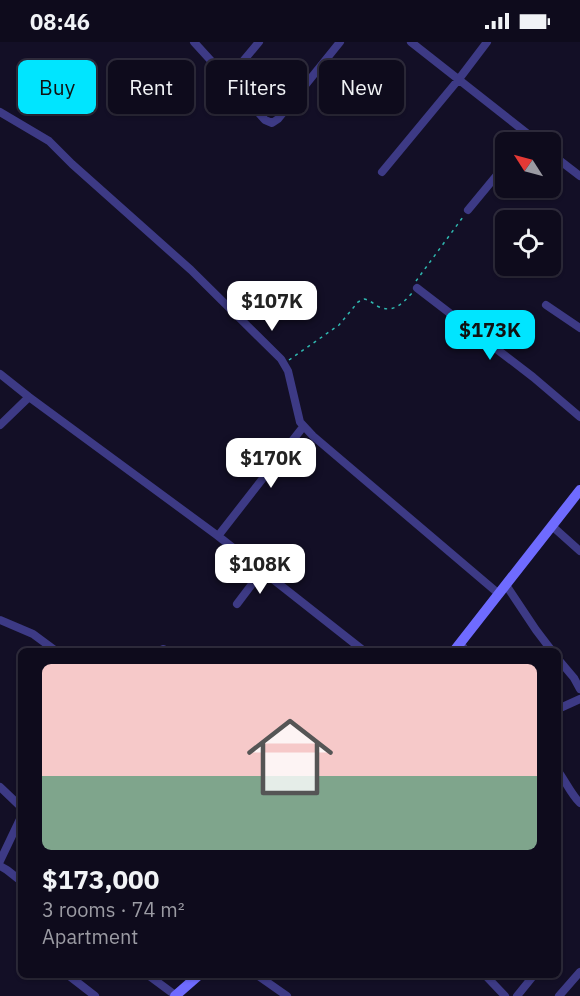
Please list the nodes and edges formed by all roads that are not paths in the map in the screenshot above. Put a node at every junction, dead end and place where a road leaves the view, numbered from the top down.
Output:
1 (194, 42) edge
2 (259, 42) edge
3 (340, 42) edge
4 (411, 42) edge
5 (487, 42) edge
6 (211, 60) edge
7 (244, 60) edge
8 (459, 79) junction
9 (307, 83) edge
10 (0, 112) edge
11 (260, 114) edge
12 (282, 114) edge
13 (525, 132) edge
14 (561, 161) edge
15 (382, 172) dead end
16 (580, 176) edge
17 (495, 177) edge
18 (468, 210) road end
19 (417, 288) road end
20 (546, 305) dead end
21 (580, 328) edge
22 (0, 374) edge
23 (29, 397) junction
24 (580, 417) edge
25 (0, 426) edge
26 (303, 427) junction
27 (580, 490) edge
28 (552, 526) junction
29 (218, 536) junction
30 (580, 551) edge
31 (262, 571) junction
32 (506, 585) junction
33 (499, 594) junction
34 (237, 604) dead end
35 (0, 620) edge
36 (52, 648) edge
37 (360, 648) edge
38 (460, 648) edge
39 (550, 648) edge
40 (561, 663) edge
41 (580, 688) edge
42 (580, 699) edge
43 (561, 708) edge
44 (561, 775) edge
45 (0, 787) edge
46 (580, 803) edge
47 (18, 804) edge
48 (18, 823) edge
49 (0, 861) edge
50 (0, 866) edge
51 (18, 878) edge
52 (580, 972) edge
53 (72, 978) edge
54 (152, 978) edge
55 (196, 978) edge
56 (260, 978) edge
57 (488, 978) edge
58 (532, 978) edge
59 (96, 996) edge
60 (175, 996) edge
61 (287, 996) edge
62 (505, 996) edge
63 (517, 996) edge
64 (559, 996) edge

1 - 6 street
2 - 7 street
3 - 9 street
4 - 8 street
5 - 8 street
8 - 13 street
8 - 15 street
10 - 26 street
11 - 12 street
14 - 16 street
17 - 18 street
19 - 24 street
20 - 21 street
22 - 23 street
23 - 25 street
23 - 29 street
26 - 29 street
26 - 33 street
27 - 28 street
28 - 30 street
28 - 32 street
29 - 31 street
31 - 34 street
31 - 37 street
32 - 33 street
32 - 39 street
33 - 38 street
35 - 36 street
40 - 41 street
42 - 43 street
44 - 46 street
45 - 47 street
48 - 49 street
50 - 51 street
52 - 64 street
53 - 59 street
54 - 60 street
55 - 60 street
56 - 61 street
57 - 62 street
58 - 63 street

